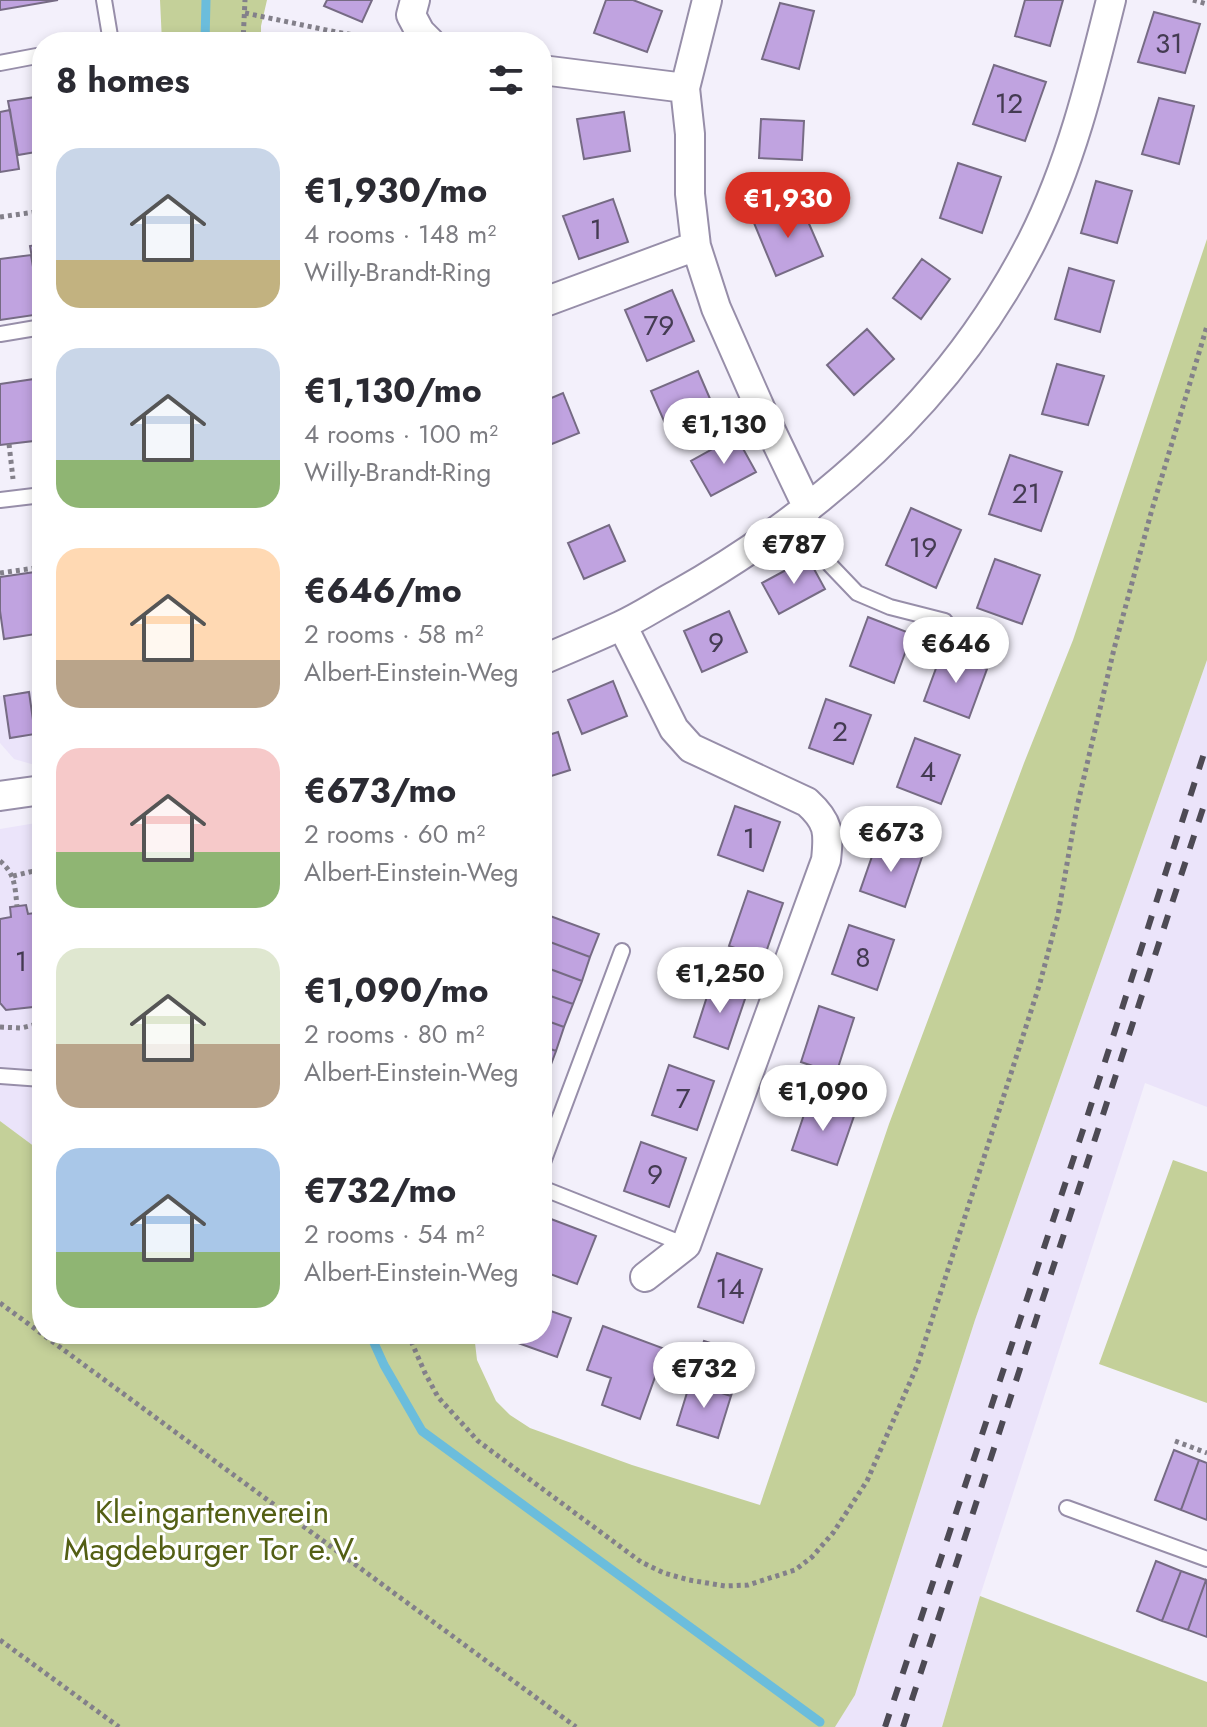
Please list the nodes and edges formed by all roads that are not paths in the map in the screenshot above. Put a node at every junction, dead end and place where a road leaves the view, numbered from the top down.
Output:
1 (104, 0) edge
2 (415, 0) edge
3 (707, 0) edge
4 (1111, 0) edge
5 (109, 32) edge
6 (420, 32) edge
7 (32, 57) edge
8 (0, 63) edge
9 (552, 71) edge
10 (685, 88) junction
11 (696, 246) junction
12 (552, 299) edge
13 (32, 329) edge
14 (0, 334) edge
15 (32, 496) edge
16 (0, 500) edge
17 (799, 516) junction
18 (945, 621) dead end
19 (622, 625) junction
20 (552, 656) edge
21 (32, 791) edge
22 (0, 796) edge
23 (622, 951) dead end
24 (0, 1076) edge
25 (32, 1078) edge
26 (552, 1138) edge
27 (552, 1192) edge
28 (686, 1245) junction
29 (645, 1277) dead end
30 (1067, 1508) dead end
31 (1207, 1559) edge

1 - 5 lane
2 - 6 street
3 - 10 street
4 - 17 street
7 - 8 lane
9 - 10 street
10 - 11 street
11 - 12 street
11 - 17 street
13 - 14 lane
15 - 16 lane
17 - 18 lane
17 - 19 street
19 - 20 street
19 - 28 street
21 - 22 street
23 - 26 lane
24 - 25 lane
27 - 28 lane
28 - 29 street
30 - 31 lane

